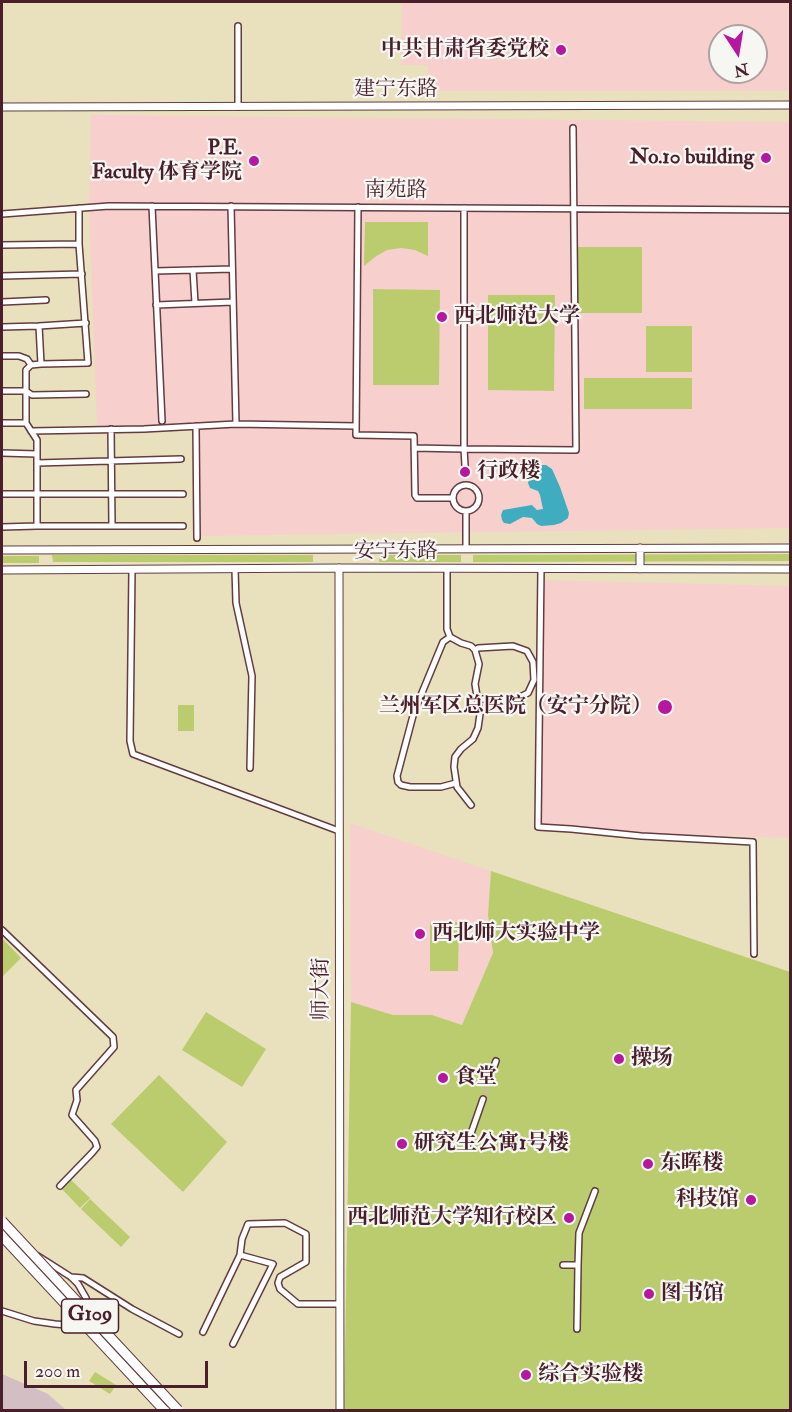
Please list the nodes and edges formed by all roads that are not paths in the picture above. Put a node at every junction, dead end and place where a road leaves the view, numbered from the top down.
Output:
1 (238, 26) dead end
2 (790, 105) edge
3 (238, 106) junction
4 (2, 107) edge
5 (573, 128) dead end
6 (152, 206) junction
7 (231, 206) junction
8 (358, 207) junction
9 (79, 208) junction
10 (464, 208) junction
11 (573, 208) junction
12 (790, 210) edge
13 (2, 214) edge
14 (80, 244) junction
15 (2, 245) edge
16 (232, 269) junction
17 (193, 270) junction
18 (155, 271) junction
19 (82, 274) junction
20 (2, 276) edge
21 (46, 300) dead end
22 (2, 302) edge
23 (233, 302) junction
24 (195, 303) junction
25 (156, 305) junction
26 (86, 323) junction
27 (39, 326) junction
28 (2, 327) edge
29 (2, 356) edge
30 (40, 364) junction
31 (31, 365) junction
32 (2, 391) edge
33 (26, 391) junction
34 (86, 394) dead end
35 (162, 421) dead end
36 (2, 423) edge
37 (26, 423) junction
38 (236, 424) junction
39 (196, 426) junction
40 (356, 426) junction
41 (111, 429) junction
42 (31, 430) junction
43 (414, 448) junction
44 (464, 449) junction
45 (2, 453) edge
46 (37, 454) junction
47 (181, 459) dead end
48 (112, 461) junction
49 (37, 463) junction
50 (465, 465) tunnel mouth
51 (2, 494) edge
52 (37, 494) junction
53 (112, 494) junction
54 (183, 494) dead end
55 (452, 498) junction
56 (466, 512) junction
57 (2, 526) edge
58 (37, 526) junction
59 (112, 526) junction
60 (183, 526) dead end
61 (197, 538) dead end
62 (640, 548) junction
63 (790, 548) edge
64 (466, 549) junction
65 (2, 550) edge
66 (339, 568) junction
67 (447, 568) junction
68 (541, 568) junction
69 (640, 568) junction
70 (790, 568) edge
71 (132, 569) junction
72 (235, 569) junction
73 (2, 570) edge
74 (450, 637) junction
75 (475, 650) junction
76 (478, 699) junction
77 (250, 768) dead end
78 (456, 783) junction
79 (471, 805) dead end
80 (339, 831) junction
81 (2, 930) edge
82 (754, 954) dead end
83 (496, 1061) dead end
84 (493, 1069) tunnel mouth
85 (483, 1099) tunnel mouth
86 (467, 1145) dead end
87 (60, 1185) dead end
88 (595, 1191) dead end
89 (2, 1221) edge
90 (2, 1236) edge
91 (240, 1256) junction
92 (563, 1265) dead end
93 (578, 1265) junction
94 (72, 1277) junction
95 (340, 1304) junction
96 (2, 1311) edge
97 (577, 1329) dead end
98 (203, 1332) dead end
99 (179, 1334) dead end
100 (233, 1344) dead end
101 (164, 1410) edge
102 (178, 1410) edge
103 (340, 1410) edge

1 - 3 street
2 - 3 main road, 建宁东路
3 - 4 main road, 建宁东路
5 - 11 street
6 - 7 street, 南苑路
6 - 9 street, 南苑路
6 - 18 street
7 - 8 street, 南苑路
7 - 16 street
8 - 10 street, 南苑路
8 - 40 street
9 - 13 street, 南苑路
9 - 14 street
10 - 11 street, 南苑路
10 - 44 street
11 - 12 street, 南苑路
11 - 44 street
14 - 15 street
14 - 19 street
16 - 17 street
16 - 23 street
17 - 18 street
17 - 24 street
18 - 25 street
19 - 20 street
19 - 26 street
21 - 22 street
23 - 24 street
23 - 38 street
24 - 25 street
25 - 35 street
26 - 27 street
26 - 30 street
27 - 28 street
27 - 30 street
29 - 31 street
30 - 31 street
31 - 33 street
32 - 33 street
33 - 34 street
33 - 37 street
36 - 37 street
37 - 42 street
38 - 39 street
38 - 40 street
39 - 41 street
39 - 61 street
40 - 43 street
41 - 42 street
41 - 48 street
42 - 46 street
43 - 44 street
43 - 55 street
44 - 50 street
45 - 46 street
46 - 49 street
47 - 48 street
48 - 49 street
48 - 53 street
49 - 52 street
51 - 52 street
52 - 53 street
52 - 58 street
53 - 54 street
53 - 59 street
55 - 56 street
55 - 56 street
56 - 64 street
57 - 58 street
58 - 59 street
59 - 60 street
62 - 63 main road, 安宁东路
62 - 64 main road, 安宁东路
62 - 69 main road
64 - 65 main road, 安宁东路
66 - 67 main road, 安宁东路
66 - 72 main road, 安宁东路
66 - 80 main road, 师大街
67 - 68 main road, 安宁东路
67 - 74 street
68 - 69 main road, 安宁东路
68 - 82 street
69 - 70 main road, 安宁东路
71 - 72 main road, 安宁东路
71 - 73 main road, 安宁东路
71 - 80 street
72 - 77 street
74 - 75 street
74 - 78 street
75 - 76 street
75 - 76 street
76 - 78 street
78 - 79 street
80 - 95 main road, 师大街
81 - 87 street
83 - 84 street
85 - 86 street
88 - 93 street
89 - 94 street
89 - 102 highway, G109, bridge
90 - 101 highway, G109, bridge
91 - 95 street
91 - 98 street
91 - 100 street
92 - 93 street
93 - 97 street
94 - 96 street
94 - 99 street
95 - 103 main road, 师大街

